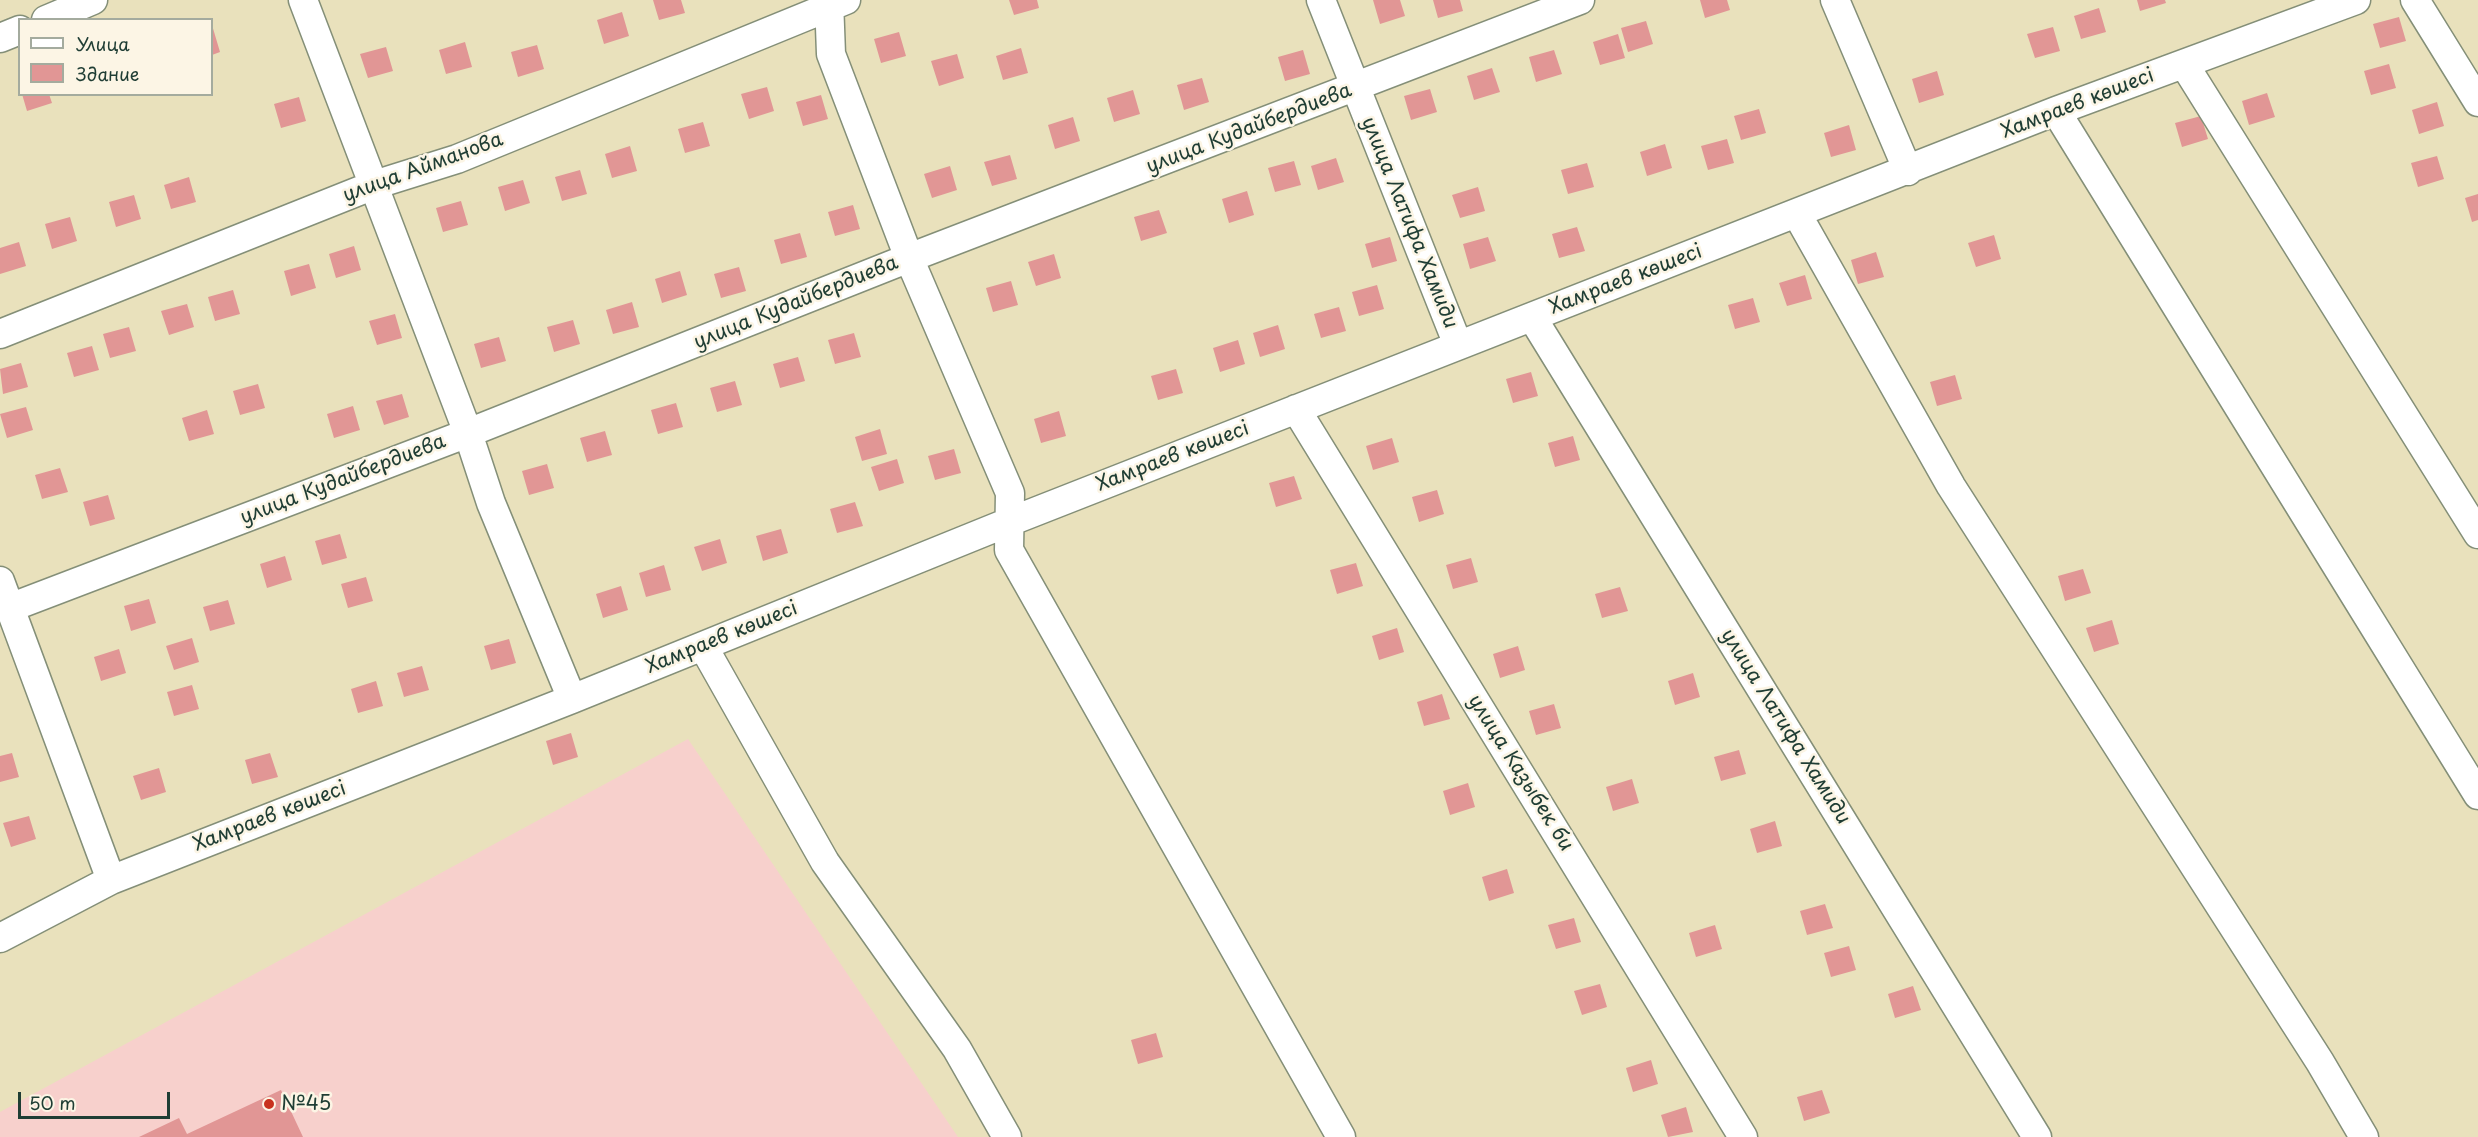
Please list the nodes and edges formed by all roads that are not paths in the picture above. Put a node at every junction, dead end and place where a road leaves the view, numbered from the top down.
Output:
1 (93, 0) edge
2 (303, 0) edge
3 (1321, 0) edge
4 (1580, 0) edge
5 (1835, 0) edge
6 (2356, 0) edge
7 (2415, 0) edge
8 (835, 2) edge
9 (51, 18) edge
10 (18, 31) edge
11 (0, 38) edge
12 (2184, 63) junction
13 (1355, 89) junction
14 (2478, 102) edge
15 (2056, 111) junction
16 (1908, 171) junction
17 (374, 184) junction
18 (1797, 214) junction
19 (909, 258) junction
20 (1532, 317) junction
21 (0, 334) edge
22 (1458, 345) junction
23 (1296, 409) junction
24 (468, 433) junction
25 (1009, 522) junction
26 (2478, 534) edge
27 (4, 594) edge
28 (703, 646) junction
29 (572, 699) junction
30 (2478, 795) edge
31 (111, 880) junction
32 (0, 938) edge
33 (1007, 1137) edge
34 (1341, 1137) edge
35 (1743, 1137) edge
36 (2037, 1137) edge
37 (2364, 1137) edge

1 - 9 street
2 - 17 street
3 - 13 street, улица Латифа Хамиди
4 - 13 street, улица Кудайбердиева
5 - 16 street
6 - 12 street, Хамраев көшесі
7 - 14 street
8 - 17 street, улица Айманова
8 - 19 street
10 - 11 street
12 - 15 street, Хамраев көшесі
12 - 26 street
13 - 19 street, улица Кудайбердиева
13 - 22 street, улица Латифа Хамиди
15 - 16 street, Хамраев көшесі
15 - 30 street
16 - 18 street, Хамраев көшесі
17 - 21 street, улица Айманова
17 - 24 street
18 - 20 street, Хамраев көшесі
18 - 37 street
19 - 24 street, улица Кудайбердиева
19 - 25 street
20 - 22 street, Хамраев көшесі
20 - 36 street, улица Латифа Хамиди
22 - 23 street, Хамраев көшесі
23 - 25 street, Хамраев көшесі
23 - 35 street, улица Казыбек би
24 - 27 street, улица Кудайбердиева
24 - 29 street
25 - 28 street, Хамраев көшесі
25 - 34 street
27 - 31 street
28 - 29 street, Хамраев көшесі
28 - 33 street
29 - 31 street, Хамраев көшесі
31 - 32 street, Хамраев көшесі

